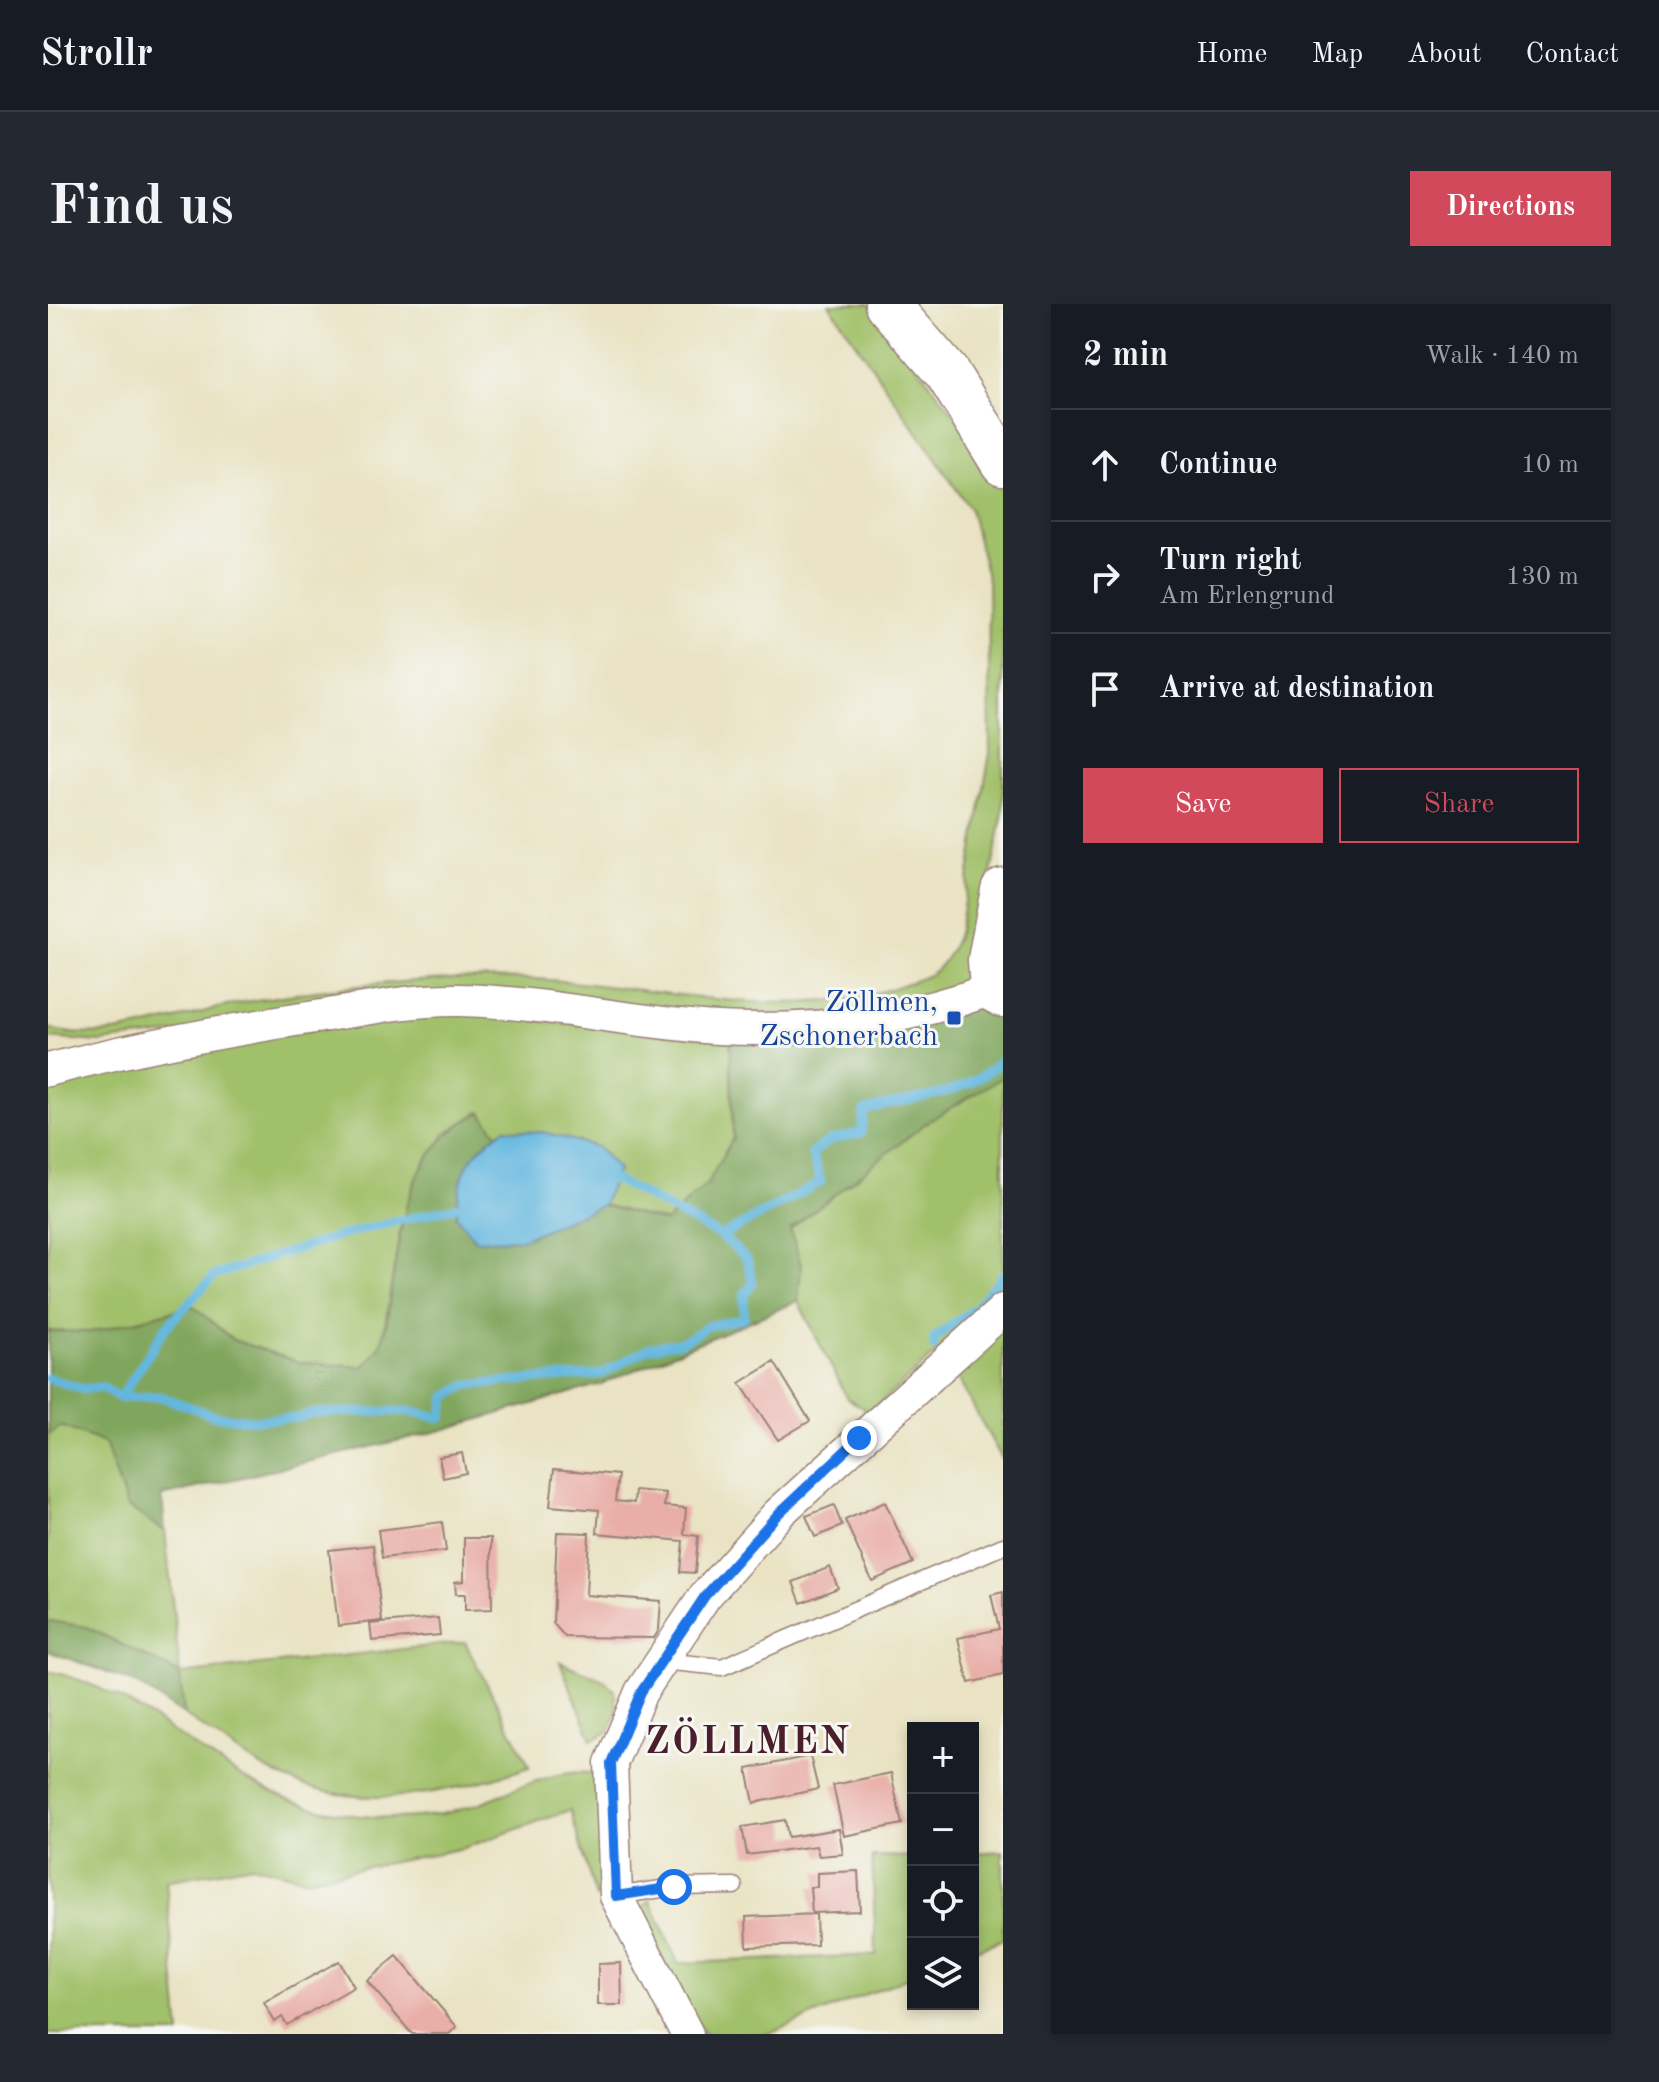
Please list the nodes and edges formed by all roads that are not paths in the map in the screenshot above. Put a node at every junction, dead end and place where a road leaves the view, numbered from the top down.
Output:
1 (887, 304) edge
2 (1003, 463) edge
3 (1003, 890) edge
4 (998, 992) edge
5 (48, 1070) edge
6 (1003, 1310) edge
7 (1003, 1546) edge
8 (662, 1661) junction
9 (734, 1886) dead end
10 (616, 1896) junction
11 (687, 2034) edge

1 - 2 street
3 - 4 street
4 - 5 street
6 - 8 street
7 - 8 lane
8 - 10 street
9 - 10 lane
10 - 11 street

